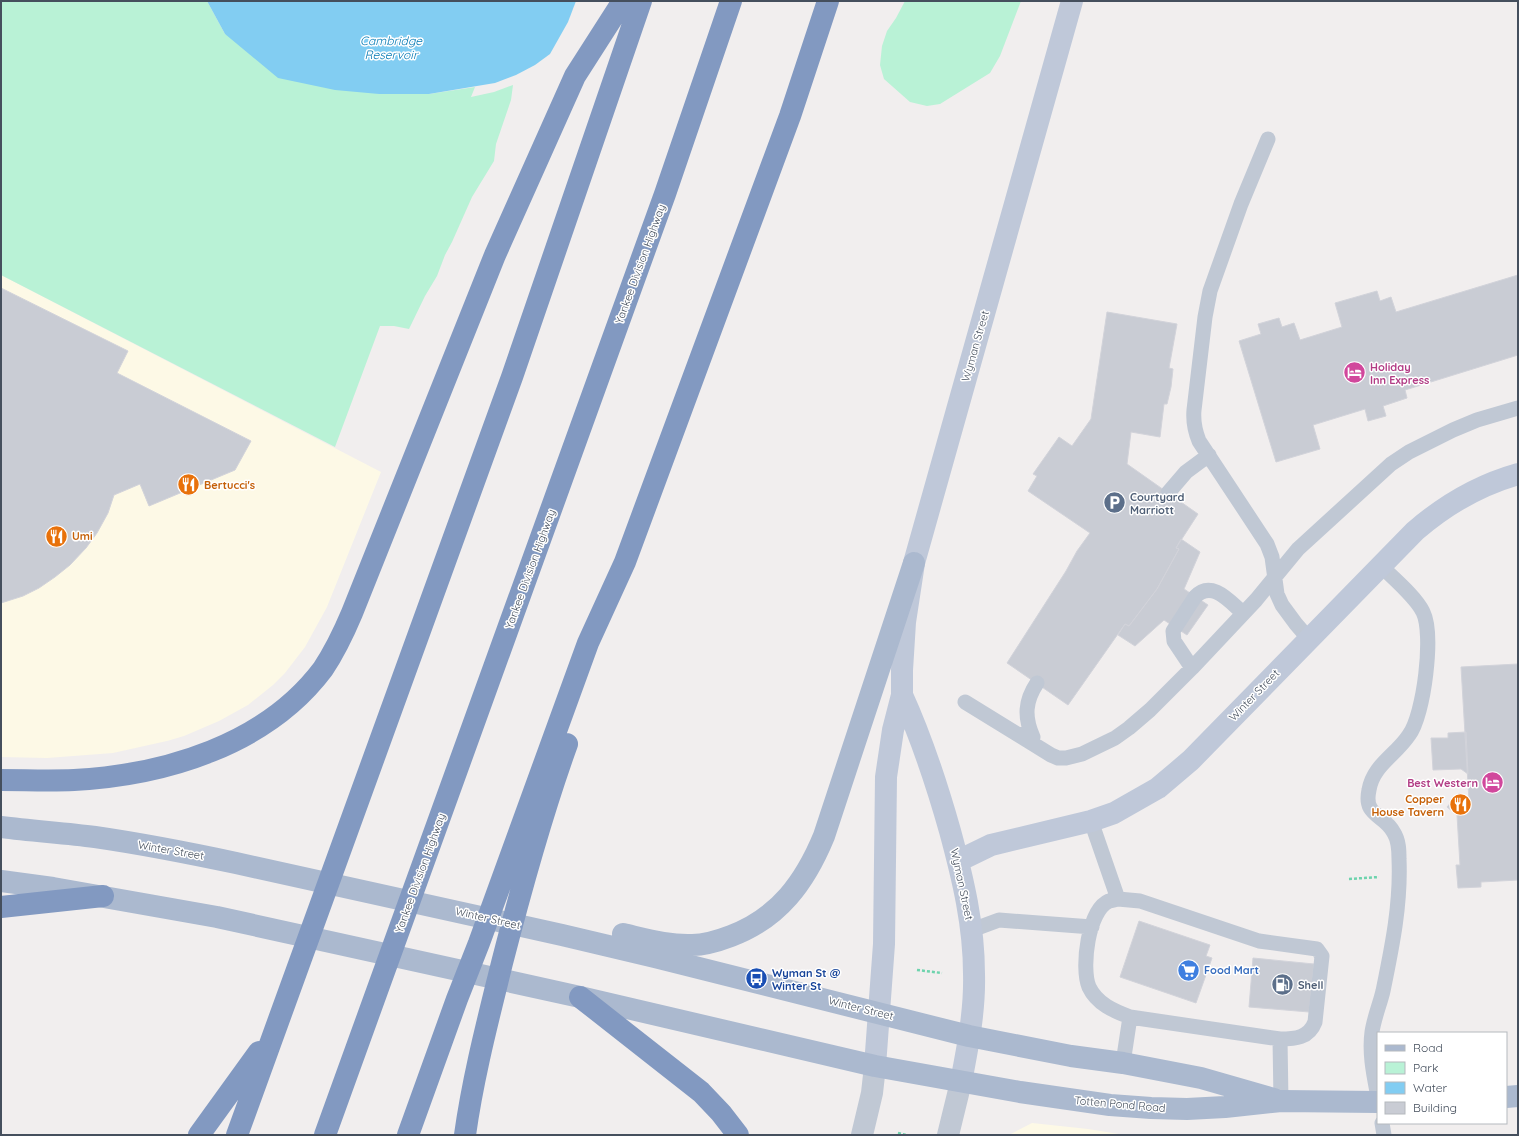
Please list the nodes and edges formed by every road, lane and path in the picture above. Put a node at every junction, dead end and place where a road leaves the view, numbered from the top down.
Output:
1 (623, 1) edge
2 (641, 1) edge
3 (731, 1) edge
4 (828, 1) edge
5 (1072, 1) edge
6 (1268, 139) dead end
7 (1518, 408) edge
8 (1209, 455) junction
9 (1518, 474) edge
10 (1168, 493) dead end
11 (625, 562) junction
12 (914, 564) junction
13 (1380, 565) junction
14 (1274, 578) junction
15 (1243, 613) junction
16 (1309, 639) junction
17 (1192, 668) junction
18 (1037, 683) dead end
19 (902, 695) junction
20 (1, 780) edge
21 (1091, 821) junction
22 (1, 827) edge
23 (958, 860) junction
24 (1382, 876) dead end
25 (1349, 879) dead end
26 (1, 881) edge
27 (103, 896) junction
28 (1118, 899) junction
29 (1, 907) edge
30 (1092, 927) junction
31 (564, 928) junction
32 (972, 930) junction
33 (917, 970) dead end
34 (942, 973) dead end
35 (580, 997) junction
36 (880, 1013) junction
37 (1130, 1016) junction
38 (274, 1032) junction
39 (969, 1036) junction
40 (1280, 1039) junction
41 (1123, 1063) junction
42 (875, 1066) junction
43 (961, 1082) junction
44 (1377, 1092) edge
45 (1518, 1096) edge
46 (1507, 1097) edge
47 (1281, 1101) junction
48 (1377, 1102) edge
49 (1382, 1124) edge
50 (898, 1133) dead end
51 (199, 1135) edge
52 (237, 1135) edge
53 (325, 1135) edge
54 (408, 1135) edge
55 (465, 1135) edge
56 (738, 1135) edge
57 (862, 1135) edge
58 (906, 1135) edge
59 (948, 1135) edge
60 (1384, 1135) edge

1 - 20 highway
2 - 38 highway
3 - 53 highway, Yankee Division Highway
4 - 11 highway
5 - 12 main road, Wyman Street
6 - 8 lane
7 - 14 lane
8 - 10 lane
8 - 14 lane
9 - 13 main road, Winter Street
11 - 54 highway
11 - 55 highway
12 - 19 main road, Wyman Street
12 - 31 main road
13 - 16 main road, Winter Street
13 - 44 lane
14 - 15 lane
14 - 16 lane
15 - 17 lane
15 - 17 lane
16 - 21 main road, Winter Street
17 - 18 lane
19 - 23 main road, Wyman Street
19 - 36 main road, Wyman Street
21 - 23 main road, Winter Street
21 - 28 lane
22 - 31 main road, Winter Street
23 - 32 main road, Wyman Street
24 - 25 path
26 - 27 main road
27 - 29 highway
27 - 35 main road
28 - 30 lane
28 - 40 lane
30 - 32 lane
30 - 37 lane
31 - 36 main road, Winter Street
32 - 39 main road, Wyman Street
33 - 34 path
35 - 42 main road
35 - 56 highway
36 - 39 main road, Winter Street
36 - 42 main road, Wyman Street
37 - 40 lane
37 - 41 lane
38 - 51 highway
38 - 52 highway
39 - 41 main road, Totten Pond Road
39 - 43 main road, Wyman Street
40 - 47 lane
41 - 47 main road, Totten Pond Road
42 - 43 main road
42 - 57 street
43 - 47 main road, Totten Pond Road
43 - 59 street
45 - 46 main road
47 - 48 main road, Totten Pond Road
49 - 60 lane
50 - 58 path

